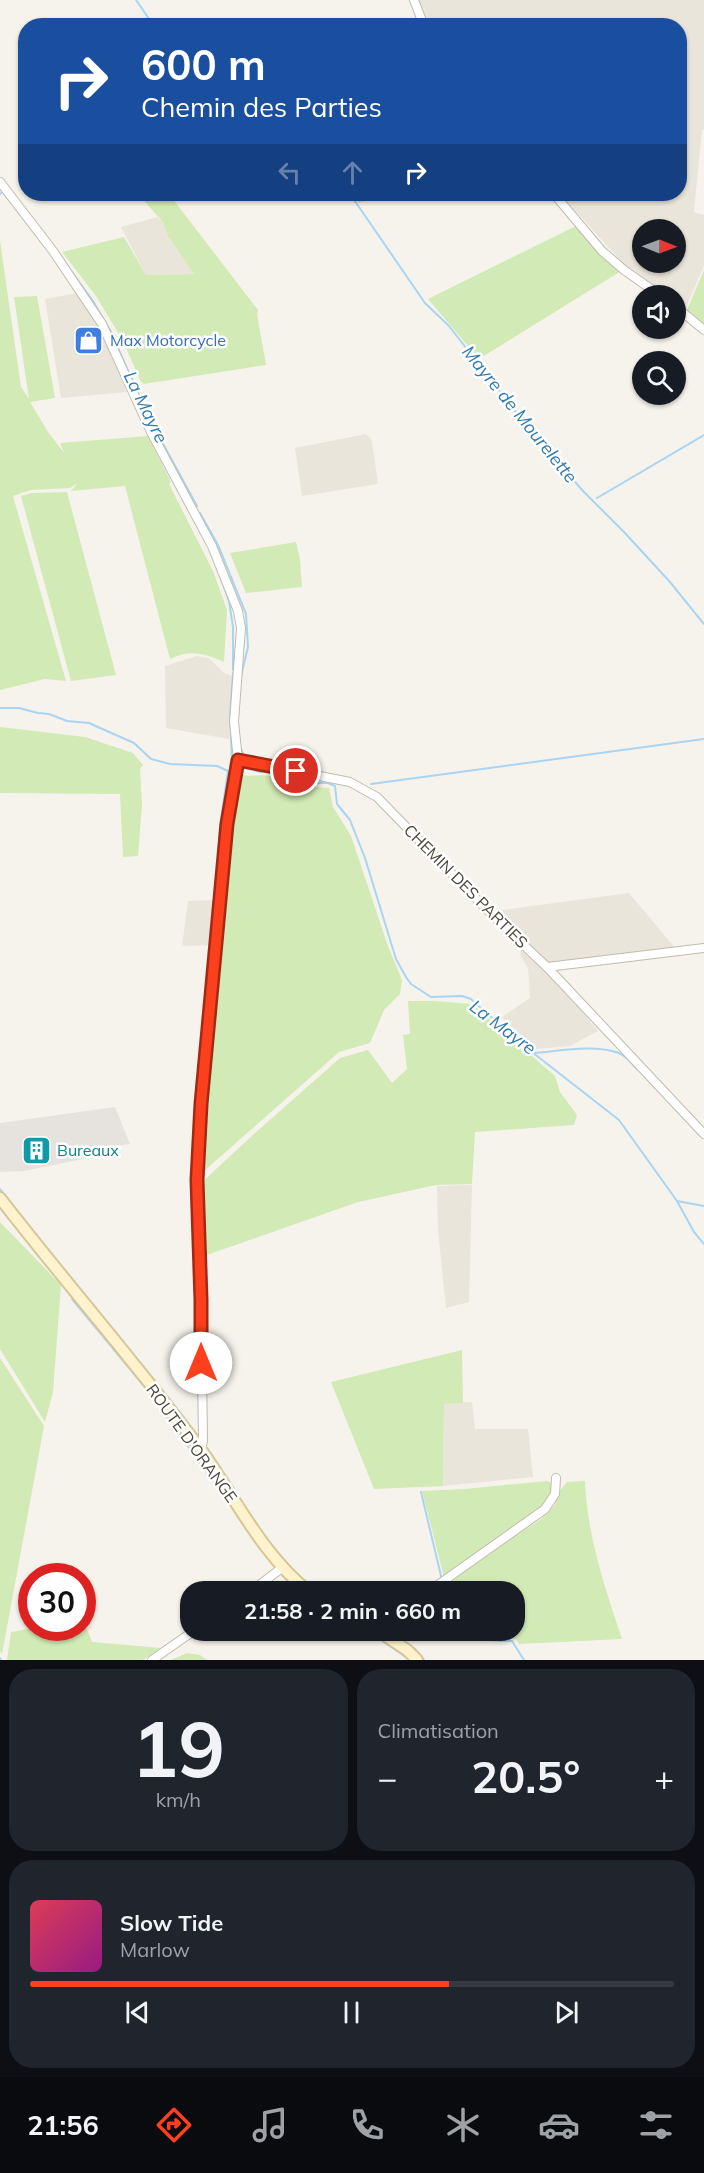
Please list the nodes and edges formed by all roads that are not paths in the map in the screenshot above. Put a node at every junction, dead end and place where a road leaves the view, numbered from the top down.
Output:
1 (414, 0) edge
2 (421, 18) edge
3 (0, 182) edge
4 (560, 201) edge
5 (645, 285) edge
6 (686, 315) edge
7 (704, 330) edge
8 (238, 760) junction
9 (704, 948) edge
10 (548, 967) junction
11 (704, 1134) edge
12 (0, 1198) edge
13 (201, 1449) junction
14 (556, 1478) dead end
15 (284, 1567) junction
16 (265, 1581) edge
17 (298, 1581) edge
18 (444, 1581) edge
19 (180, 1640) edge
20 (394, 1641) edge
21 (152, 1660) edge
22 (417, 1660) edge

1 - 2 street
3 - 8 street
4 - 5 street
6 - 7 street
8 - 10 street, CHEMIN DES PARTIES
8 - 13 street
9 - 10 street
10 - 11 street, CHEMIN DES PARTIES
12 - 13 main road, ROUTE D'ORANGE
13 - 15 main road, ROUTE D'ORANGE
14 - 18 street
15 - 16 street
15 - 17 main road, ROUTE D'ORANGE
19 - 21 street
20 - 22 main road

